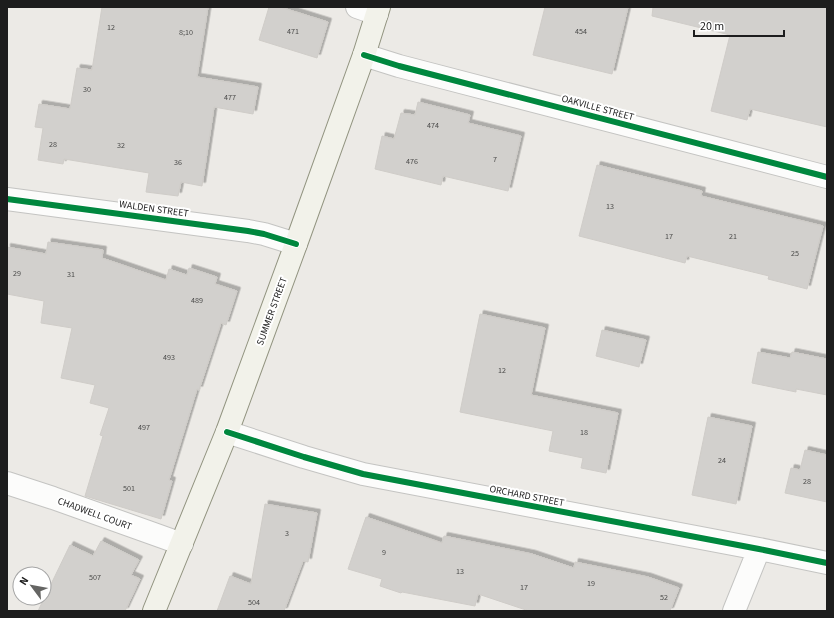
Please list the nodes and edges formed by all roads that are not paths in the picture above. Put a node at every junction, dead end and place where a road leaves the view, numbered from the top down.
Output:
1 (357, 7) edge
2 (378, 10) edge
3 (364, 55) junction
4 (827, 177) edge
5 (7, 199) edge
6 (296, 244) junction
7 (227, 432) junction
8 (7, 483) edge
9 (182, 544) junction
10 (759, 549) junction
11 (827, 564) edge
12 (154, 611) edge
13 (734, 611) edge

1 - 2 street
2 - 3 main road, SUMMER STREET
3 - 4 street, OAKVILLE STREET
3 - 6 main road, SUMMER STREET
5 - 6 street, WALDEN STREET
6 - 7 main road, SUMMER STREET
7 - 9 main road, SUMMER STREET
7 - 10 street, ORCHARD STREET
8 - 9 street, CHADWELL COURT
9 - 12 main road, SUMMER STREET
10 - 11 street, ORCHARD STREET
10 - 13 street

